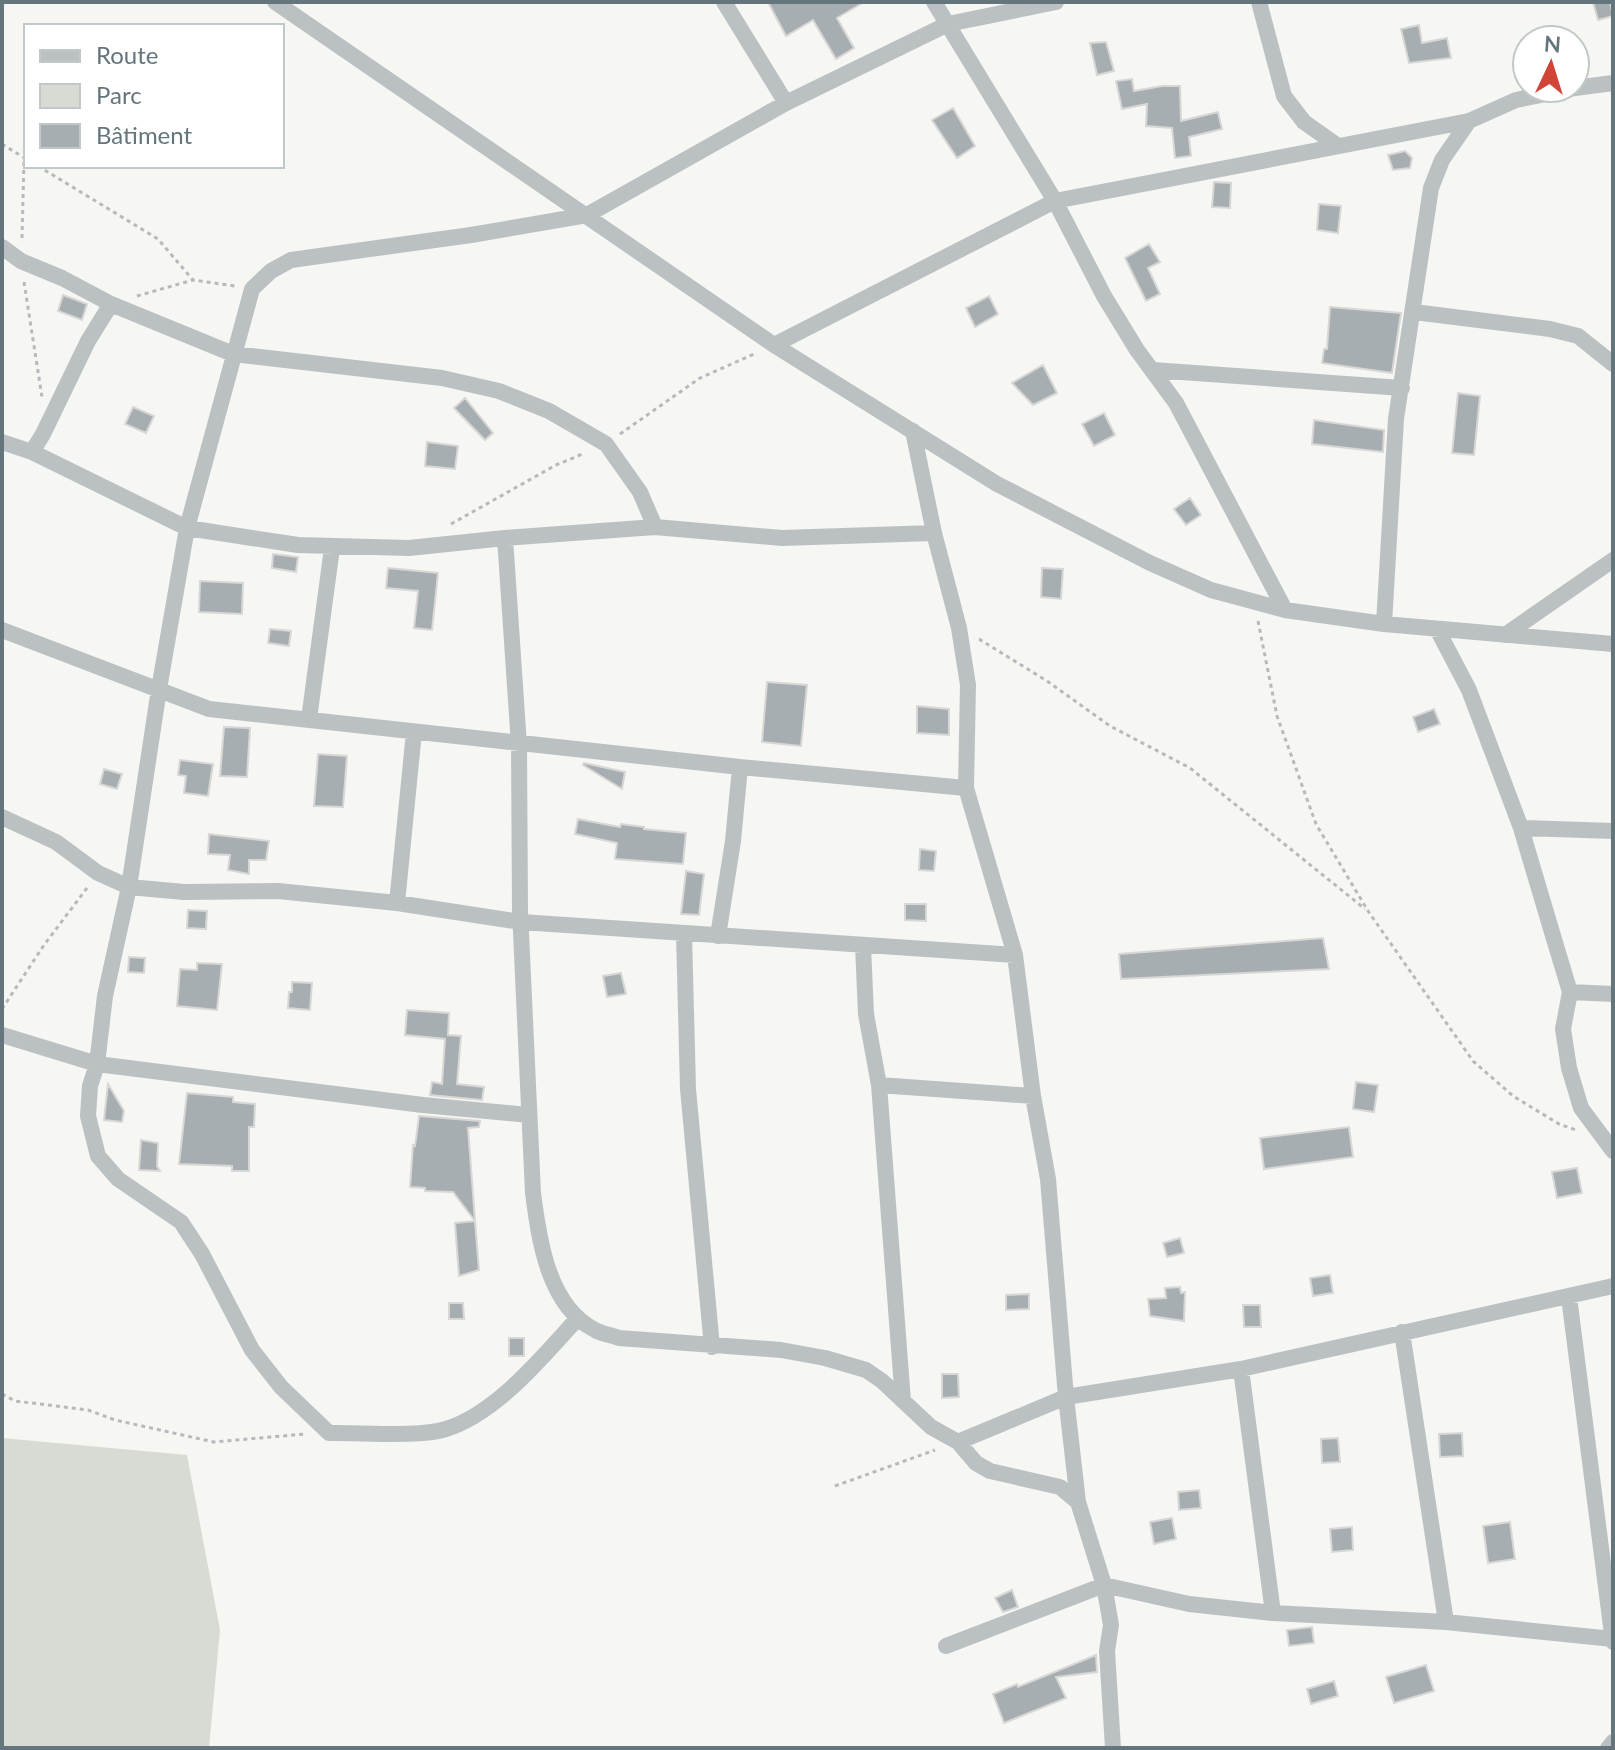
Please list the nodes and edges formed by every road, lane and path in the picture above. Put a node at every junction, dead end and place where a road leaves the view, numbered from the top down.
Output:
1 (275, 2) edge
2 (724, 2) edge
3 (934, 2) edge
4 (1056, 2) edge
5 (1259, 2) edge
6 (948, 24) junction
7 (1613, 83) edge
8 (1591, 86) edge
9 (1511, 102) edge
10 (786, 103) junction
11 (1469, 121) junction
12 (2, 144) edge
13 (1338, 146) junction
14 (24, 158) edge
15 (25, 168) edge
16 (41, 168) edge
17 (1055, 201) junction
18 (587, 215) junction
19 (2, 247) edge
20 (21, 261) junction
21 (193, 280) junction
22 (252, 289) junction
23 (111, 304) junction
24 (1414, 312) junction
25 (774, 345) junction
26 (233, 354) junction
27 (1613, 364) edge
28 (1153, 370) junction
29 (1402, 388) junction
30 (42, 397) dead end
31 (913, 431) junction
32 (2, 442) edge
33 (32, 452) junction
34 (655, 527) junction
35 (187, 528) junction
36 (934, 533) junction
37 (505, 538) junction
38 (332, 548) junction
39 (1613, 560) edge
40 (1255, 601) junction
41 (1285, 610) junction
42 (1384, 624) junction
43 (959, 628) junction
44 (1437, 629) junction
45 (2, 630) edge
46 (1505, 635) junction
47 (1613, 644) edge
48 (159, 689) junction
49 (309, 719) junction
50 (414, 732) junction
51 (519, 745) junction
52 (740, 767) junction
53 (966, 788) junction
54 (2, 817) edge
55 (1521, 828) junction
56 (1613, 831) edge
57 (98, 873) junction
58 (129, 887) junction
59 (397, 903) junction
60 (1368, 911) junction
61 (521, 922) junction
62 (684, 934) junction
63 (718, 936) junction
64 (863, 946) junction
65 (1015, 955) junction
66 (1570, 992) junction
67 (1613, 994) edge
68 (2, 1009) edge
69 (2, 1035) edge
70 (97, 1064) junction
71 (879, 1085) junction
72 (1033, 1096) junction
73 (529, 1115) junction
74 (1559, 1124) dead end
75 (1613, 1151) edge
76 (1613, 1286) edge
77 (1569, 1297) junction
78 (578, 1318) junction
79 (1402, 1332) junction
80 (712, 1347) junction
81 (1241, 1369) junction
82 (2, 1394) edge
83 (1066, 1397) junction
84 (903, 1401) junction
85 (329, 1433) junction
86 (958, 1442) junction
87 (835, 1486) dead end
88 (1078, 1502) junction
89 (1104, 1585) junction
90 (1273, 1613) junction
91 (1446, 1622) junction
92 (1612, 1640) edge
93 (946, 1646) dead end
94 (1613, 1742) edge
95 (1113, 1748) edge
96 (1608, 1748) edge

1 - 18 street
2 - 10 street
3 - 6 street
4 - 6 street
5 - 13 street
6 - 10 street
6 - 17 street
7 - 8 street
9 - 11 street
10 - 18 street
11 - 13 street
11 - 24 street
12 - 14 path
13 - 17 street
15 - 20 path
16 - 21 path
17 - 25 street
17 - 28 street
18 - 22 street
18 - 25 street
19 - 20 street
20 - 23 street
20 - 30 path
21 - 22 path
21 - 23 path
22 - 26 street
23 - 26 street
23 - 33 street
24 - 27 street
24 - 29 street
25 - 31 street
26 - 34 street
26 - 35 street
28 - 29 street
28 - 41 street
29 - 42 street
31 - 36 street
31 - 40 street
32 - 33 street
33 - 35 street
34 - 36 street
34 - 37 street
35 - 38 street
35 - 48 street
36 - 43 street
37 - 38 street
37 - 51 street
38 - 49 street
39 - 46 street
40 - 41 street
40 - 60 path
41 - 42 street
42 - 44 street
43 - 53 street
43 - 60 path
44 - 46 street
44 - 55 street
45 - 48 street
46 - 47 street
48 - 49 street
48 - 58 street
49 - 50 street
50 - 51 street
50 - 59 street
51 - 52 street
51 - 61 street
52 - 53 street
52 - 63 street
53 - 65 street
54 - 57 street
55 - 56 street
55 - 66 street
57 - 58 street
57 - 68 path
58 - 59 street
58 - 70 street
59 - 61 street
60 - 74 path
61 - 62 street
61 - 73 street
62 - 63 street
62 - 80 street
63 - 64 street
64 - 65 street
64 - 71 street
65 - 72 street
66 - 67 street
66 - 75 street
69 - 70 street
70 - 73 street
70 - 85 street
71 - 72 street
71 - 84 street
72 - 83 street
73 - 78 street
76 - 77 street
77 - 79 street
77 - 92 street
78 - 80 street
78 - 85 street
79 - 81 street
79 - 91 street
80 - 84 street
81 - 83 street
81 - 90 street
82 - 85 path
83 - 86 street
83 - 88 street
84 - 86 street
86 - 87 path
86 - 88 street
88 - 89 street
89 - 90 street
89 - 93 street
89 - 95 street
90 - 91 street
91 - 92 street
94 - 96 street

